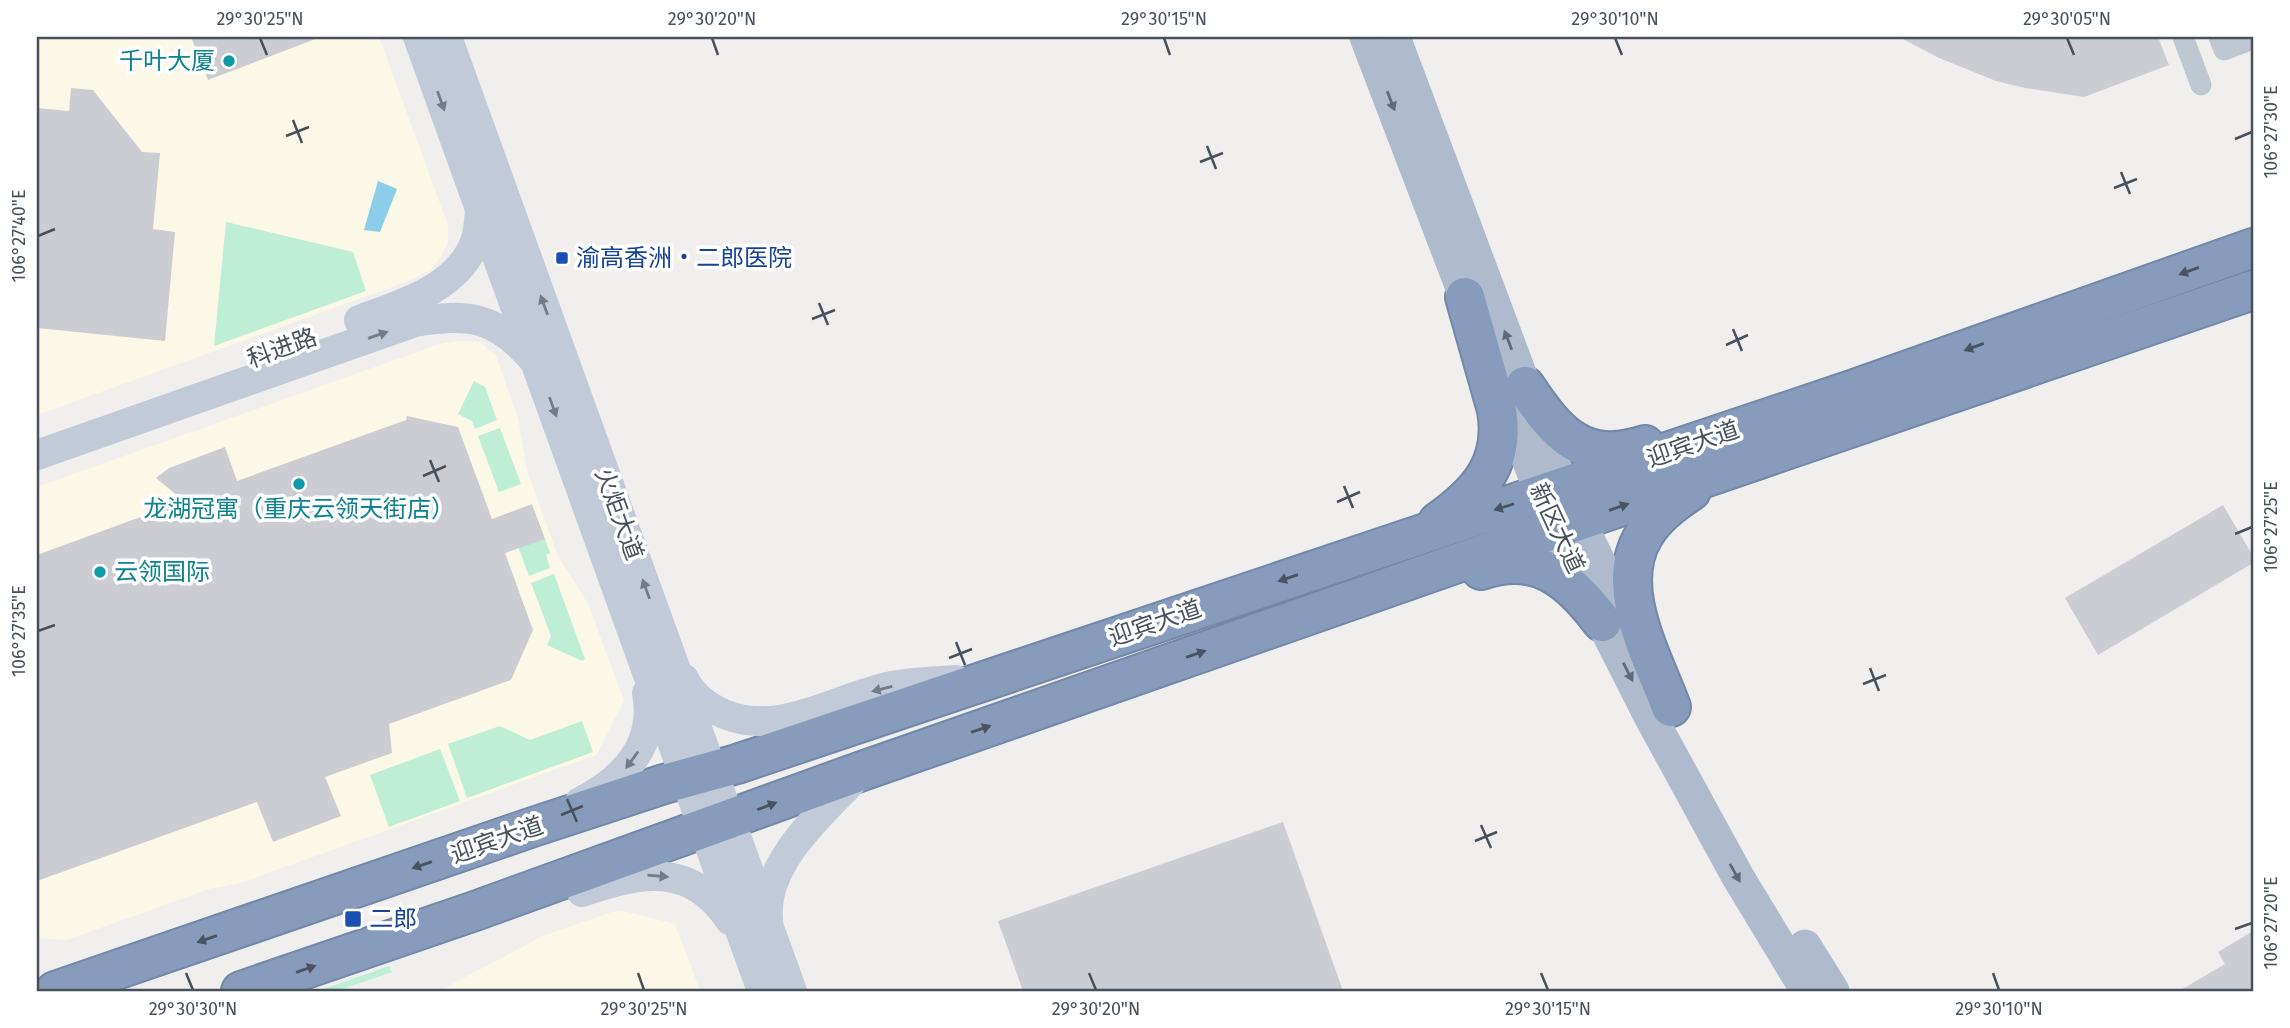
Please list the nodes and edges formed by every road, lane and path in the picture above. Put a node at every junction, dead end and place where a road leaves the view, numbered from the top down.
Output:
1 (418, 37) edge
2 (447, 37) edge
3 (1366, 37) edge
4 (1394, 37) edge
5 (2183, 37) edge
6 (2219, 37) edge
7 (2253, 39) edge
8 (2202, 85) dead end
9 (480, 208) junction
10 (2253, 248) edge
11 (2253, 290) edge
12 (424, 294) junction
13 (1465, 297) junction
14 (415, 323) junction
15 (537, 364) junction
16 (1525, 386) junction
17 (1853, 390) junction
18 (37, 438) edge
19 (37, 455) edge
20 (1717, 473) junction
21 (1559, 508) junction
22 (1422, 533) junction
23 (1394, 585) junction
24 (1602, 622) junction
25 (639, 648) junction
26 (669, 653) junction
27 (998, 676) junction
28 (1671, 707) junction
29 (862, 771) junction
30 (699, 775) junction
31 (717, 825) junction
32 (533, 827) junction
33 (515, 896) junction
34 (472, 912) junction
35 (755, 933) junction
36 (55, 991) edge
37 (241, 991) edge
38 (762, 991) edge
39 (792, 991) edge
40 (1807, 991) edge
41 (1833, 991) edge

1 -> 9 main road, 火炬大道
26 -> 2 main road, 火炬大道
3 -> 13 main road, 新区大道
16 -> 4 main road, 新区大道
5 - 8 street
6 - 7 street
9 - 12 main road, 科进路
9 - 15 main road, 火炬大道
10 -> 17 highway, 迎宾大道
11 - 20 highway, 迎宾大道
12 - 14 main road
12 - 18 main road, 科进路
13 - 21 main road, 新区大道
13 - 22 highway
14 - 15 main road
19 -> 14 main road
15 -> 25 main road, 火炬大道
16 - 17 highway
16 - 21 main road, 新区大道
17 - 21 highway, 迎宾大道
21 -> 20 highway, 迎宾大道
20 - 28 highway
21 -> 22 highway, 迎宾大道
21 - 23 highway, 迎宾大道
21 - 24 main road, 新区大道
21 - 28 main road, 新区大道
22 -> 27 highway, 迎宾大道
23 - 24 highway
29 -> 23 highway, 迎宾大道
24 -> 40 main road, 新区大道
25 - 30 main road, 火炬大道
25 -> 32 main road
27 -> 26 main road
26 - 30 main road, 火炬大道
27 - 29 highway
27 - 30 highway, 迎宾大道
28 - 41 main road, 新区大道
31 -> 29 highway, 迎宾大道
29 - 35 main road
30 - 31 main road, 火炬大道
30 - 32 highway, 迎宾大道
31 - 33 highway, 迎宾大道
31 - 35 main road, 火炬大道
32 - 33 highway
32 -> 36 highway, 迎宾大道
33 - 34 highway, 迎宾大道
34 -> 35 main road
37 -> 34 highway, 迎宾大道
35 - 38 main road, 火炬大道
35 - 39 main road, 火炬大道

